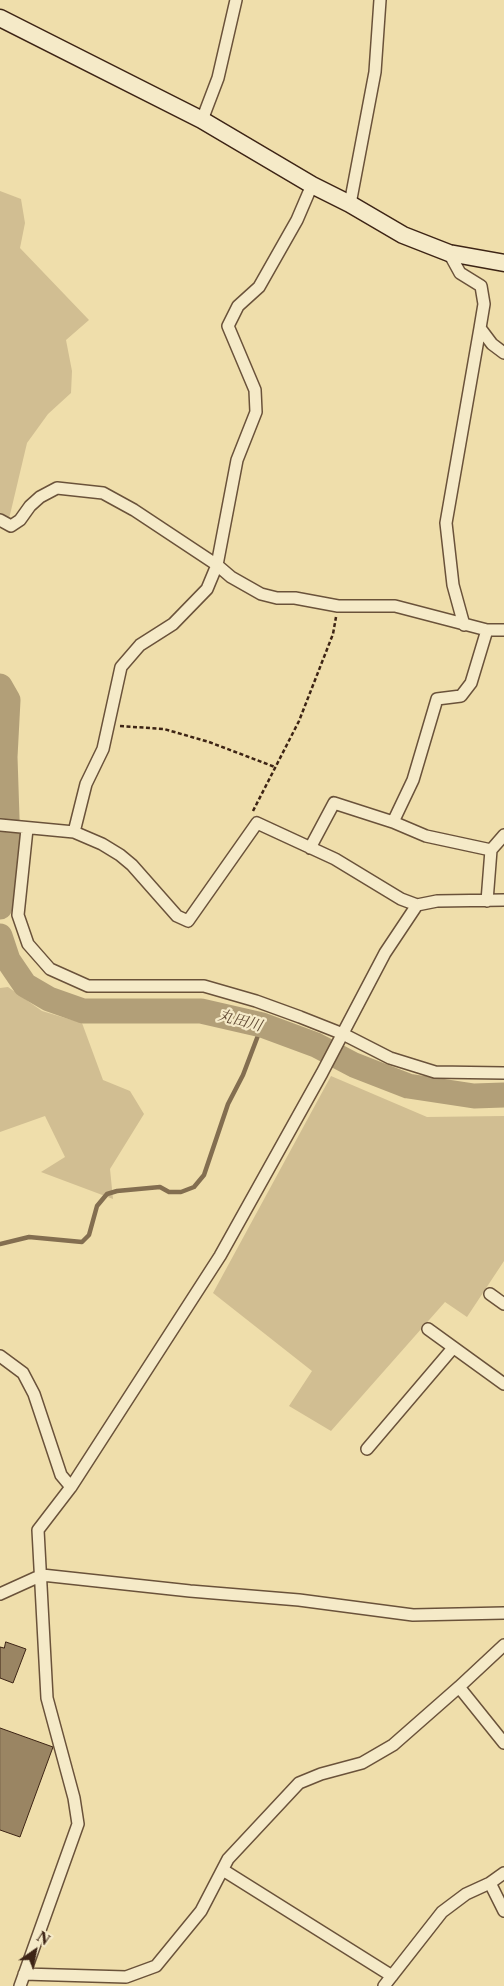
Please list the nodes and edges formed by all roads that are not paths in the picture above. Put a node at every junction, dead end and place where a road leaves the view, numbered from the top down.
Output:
1 (236, 0) edge
2 (380, 0) edge
3 (0, 18) edge
4 (202, 120) junction
5 (312, 185) junction
6 (350, 204) junction
7 (448, 253) junction
8 (504, 263) edge
9 (480, 328) junction
10 (504, 353) edge
11 (0, 520) edge
12 (217, 565) junction
13 (464, 624) junction
14 (487, 630) junction
15 (504, 630) edge
16 (393, 822) junction
17 (0, 825) edge
18 (27, 829) junction
19 (74, 832) junction
20 (504, 835) edge
21 (310, 848) junction
22 (491, 850) junction
23 (504, 900) edge
24 (487, 901) junction
25 (417, 905) junction
26 (343, 1034) junction
27 (504, 1073) edge
28 (490, 1294) dead end
29 (504, 1304) edge
30 (428, 1329) dead end
31 (454, 1348) junction
32 (0, 1356) edge
33 (504, 1384) edge
34 (367, 1449) dead end
35 (71, 1487) junction
36 (42, 1575) junction
37 (0, 1594) edge
38 (504, 1613) edge
39 (504, 1645) edge
40 (459, 1688) junction
41 (504, 1743) edge
42 (223, 1870) junction
43 (504, 1873) edge
44 (490, 1883) junction
45 (504, 1911) edge
46 (24, 1974) junction
47 (392, 1976) junction
48 (20, 1986) edge
49 (384, 1986) edge

1 - 4 street
2 - 6 street
3 - 4 street
4 - 5 street
5 - 6 street
5 - 12 street
6 - 7 street
7 - 8 street
7 - 9 street
9 - 10 street
9 - 13 street
11 - 12 street
12 - 13 street
12 - 19 street
13 - 14 street
14 - 15 street
14 - 16 street
16 - 21 street
16 - 22 street
17 - 18 street
18 - 19 street
18 - 26 street
19 - 21 street
20 - 22 street
21 - 25 street
22 - 24 street
23 - 24 street
24 - 25 street
25 - 26 street
26 - 27 street
26 - 35 street
28 - 29 street
30 - 31 street
31 - 33 street
31 - 34 street
32 - 35 street
35 - 36 street
36 - 37 street
36 - 38 street
36 - 46 street
39 - 40 street
40 - 41 street
40 - 42 street
42 - 46 street
42 - 47 street
43 - 44 street
44 - 45 street
44 - 47 street
46 - 48 street
47 - 49 street

